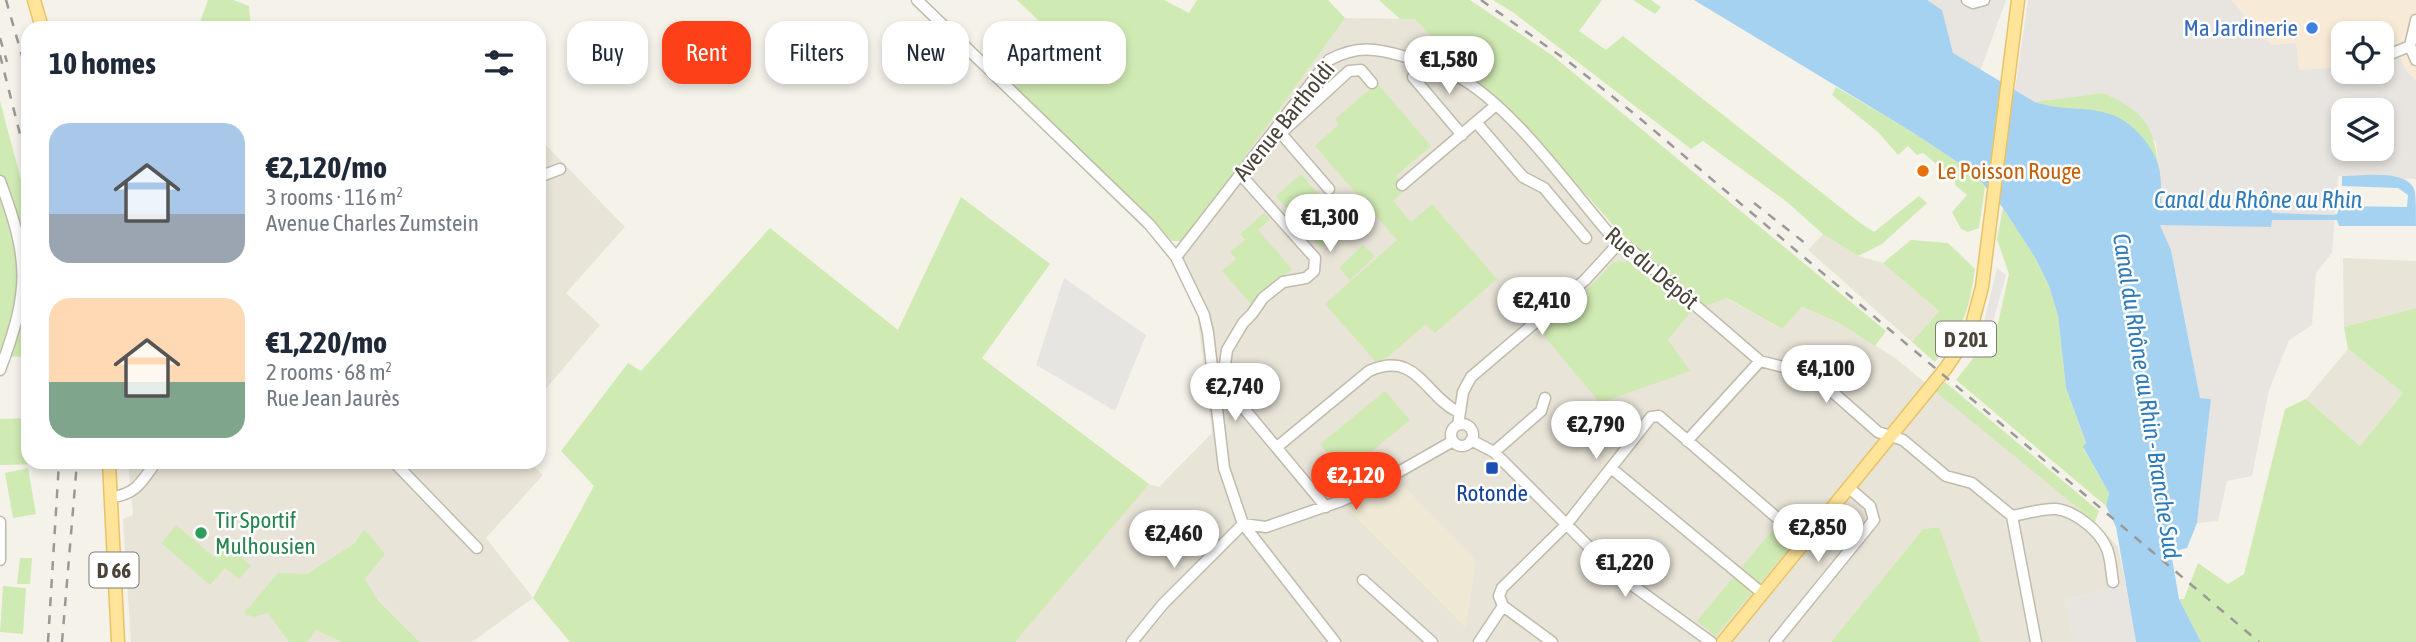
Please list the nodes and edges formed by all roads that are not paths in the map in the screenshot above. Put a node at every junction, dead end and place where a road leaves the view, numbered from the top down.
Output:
1 (34, 0) edge
2 (917, 0) edge
3 (1967, 0) edge
4 (2018, 0) edge
5 (1982, 1) edge
6 (2416, 20) edge
7 (40, 21) edge
8 (2410, 46) junction
9 (2394, 53) edge
10 (2416, 60) edge
11 (1315, 77) junction
12 (1413, 77) dead end
13 (1372, 83) dead end
14 (1327, 91) junction
15 (1496, 105) junction
16 (1476, 122) junction
17 (1279, 131) junction
18 (1462, 135) junction
19 (560, 169) dead end
20 (546, 174) edge
21 (1241, 175) junction
22 (0, 181) edge
23 (1402, 186) dead end
24 (1329, 189) dead end
25 (1586, 238) dead end
26 (1618, 244) junction
27 (21, 253) edge
28 (1176, 257) junction
29 (21, 294) edge
30 (1760, 361) junction
31 (0, 370) edge
32 (1545, 398) dead end
33 (1458, 412) junction
34 (1458, 425) junction
35 (1890, 436) junction
36 (1471, 440) junction
37 (1453, 441) junction
38 (1687, 441) junction
39 (1277, 447) junction
40 (1494, 453) junction
41 (1611, 468) junction
42 (109, 469) edge
43 (150, 469) edge
44 (401, 469) edge
45 (1848, 487) junction
46 (111, 497) junction
47 (1326, 507) junction
48 (2012, 516) junction
49 (0, 522) edge
50 (1243, 524) junction
51 (1566, 525) junction
52 (1266, 527) junction
53 (1804, 541) junction
54 (1258, 545) junction
55 (477, 548) dead end
56 (0, 560) edge
57 (1363, 580) dead end
58 (2113, 582) dead end
59 (1762, 593) junction
60 (1503, 606) junction
61 (118, 642) edge
62 (1132, 642) edge
63 (1335, 642) edge
64 (1432, 642) edge
65 (1479, 642) edge
66 (1552, 642) edge
67 (1711, 642) edge
68 (1723, 642) edge
69 (1775, 642) edge
70 (2036, 642) edge

1 - 7 main road
2 - 28 street
3 - 5 street
4 - 35 main road, D 201
6 - 8 street
8 - 9 street
8 - 10 street
11 - 14 street
11 - 15 street, Avenue Bartholdi
11 - 17 street, Avenue Bartholdi
12 - 18 street
13 - 14 street
14 - 17 street
15 - 16 street
15 - 26 street, Rue du Dépôt
16 - 18 street
16 - 25 street
17 - 21 street, Avenue Bartholdi
17 - 24 street
18 - 23 street
19 - 20 street
21 - 28 street, Avenue Bartholdi
21 - 39 street
22 - 27 street
26 - 30 street, Rue du Dépôt
26 - 33 street
28 - 50 street
29 - 31 street
30 - 35 street
30 - 38 street
32 - 40 street
33 - 34 street
33 - 39 street
34 - 36 street
34 - 37 street
35 - 45 main road, D 201
35 - 48 street
36 - 37 street
36 - 40 street
37 - 47 street
38 - 41 street
38 - 53 street
39 - 47 street
40 - 51 street
41 - 51 street
41 - 59 street
42 - 46 main road, D 66
43 - 46 street
44 - 55 street
45 - 53 main road, D 201
45 - 69 street
46 - 61 main road, D 66
47 - 52 street
48 - 58 street
48 - 70 street
49 - 56 street
50 - 52 street
50 - 54 street
50 - 62 street
51 - 60 street
51 - 67 street
52 - 54 street
53 - 59 main road, D 201
54 - 63 street
57 - 64 street
59 - 68 main road, D 201
60 - 65 street
60 - 66 street

